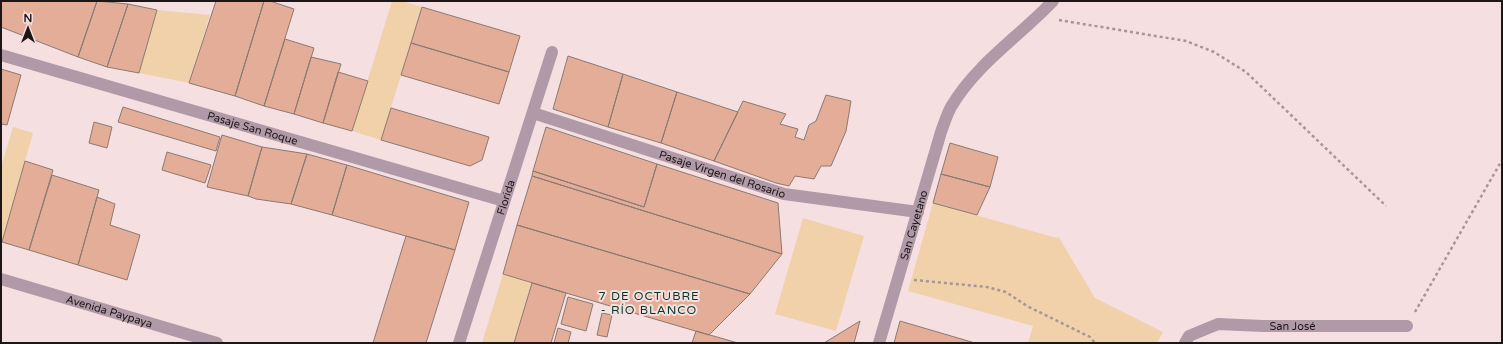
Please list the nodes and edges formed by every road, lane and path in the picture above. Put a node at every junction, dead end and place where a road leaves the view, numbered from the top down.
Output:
1 (1053, 1) edge
2 (1038, 17) junction
3 (552, 52) dead end
4 (1, 55) edge
5 (533, 113) junction
6 (1502, 160) edge
7 (504, 201) junction
8 (1386, 206) dead end
9 (918, 212) junction
10 (898, 278) junction
11 (1, 279) edge
12 (1407, 326) joint
13 (218, 343) edge
14 (459, 343) edge
15 (879, 343) edge
16 (1095, 343) edge
17 (1185, 343) edge

1 - 2 street, San Cayetano
2 - 8 path
2 - 9 street, San Cayetano
3 - 5 street, Florida
4 - 7 street, Pasaje San Roque
5 - 7 street, Florida
5 - 9 street, Pasaje Virgen del Rosario
6 - 12 path
7 - 14 street, Florida
9 - 10 street, San Cayetano
10 - 15 street, San Cayetano
10 - 16 path
11 - 13 street, Avenida Paypaya
12 - 17 street, San José

